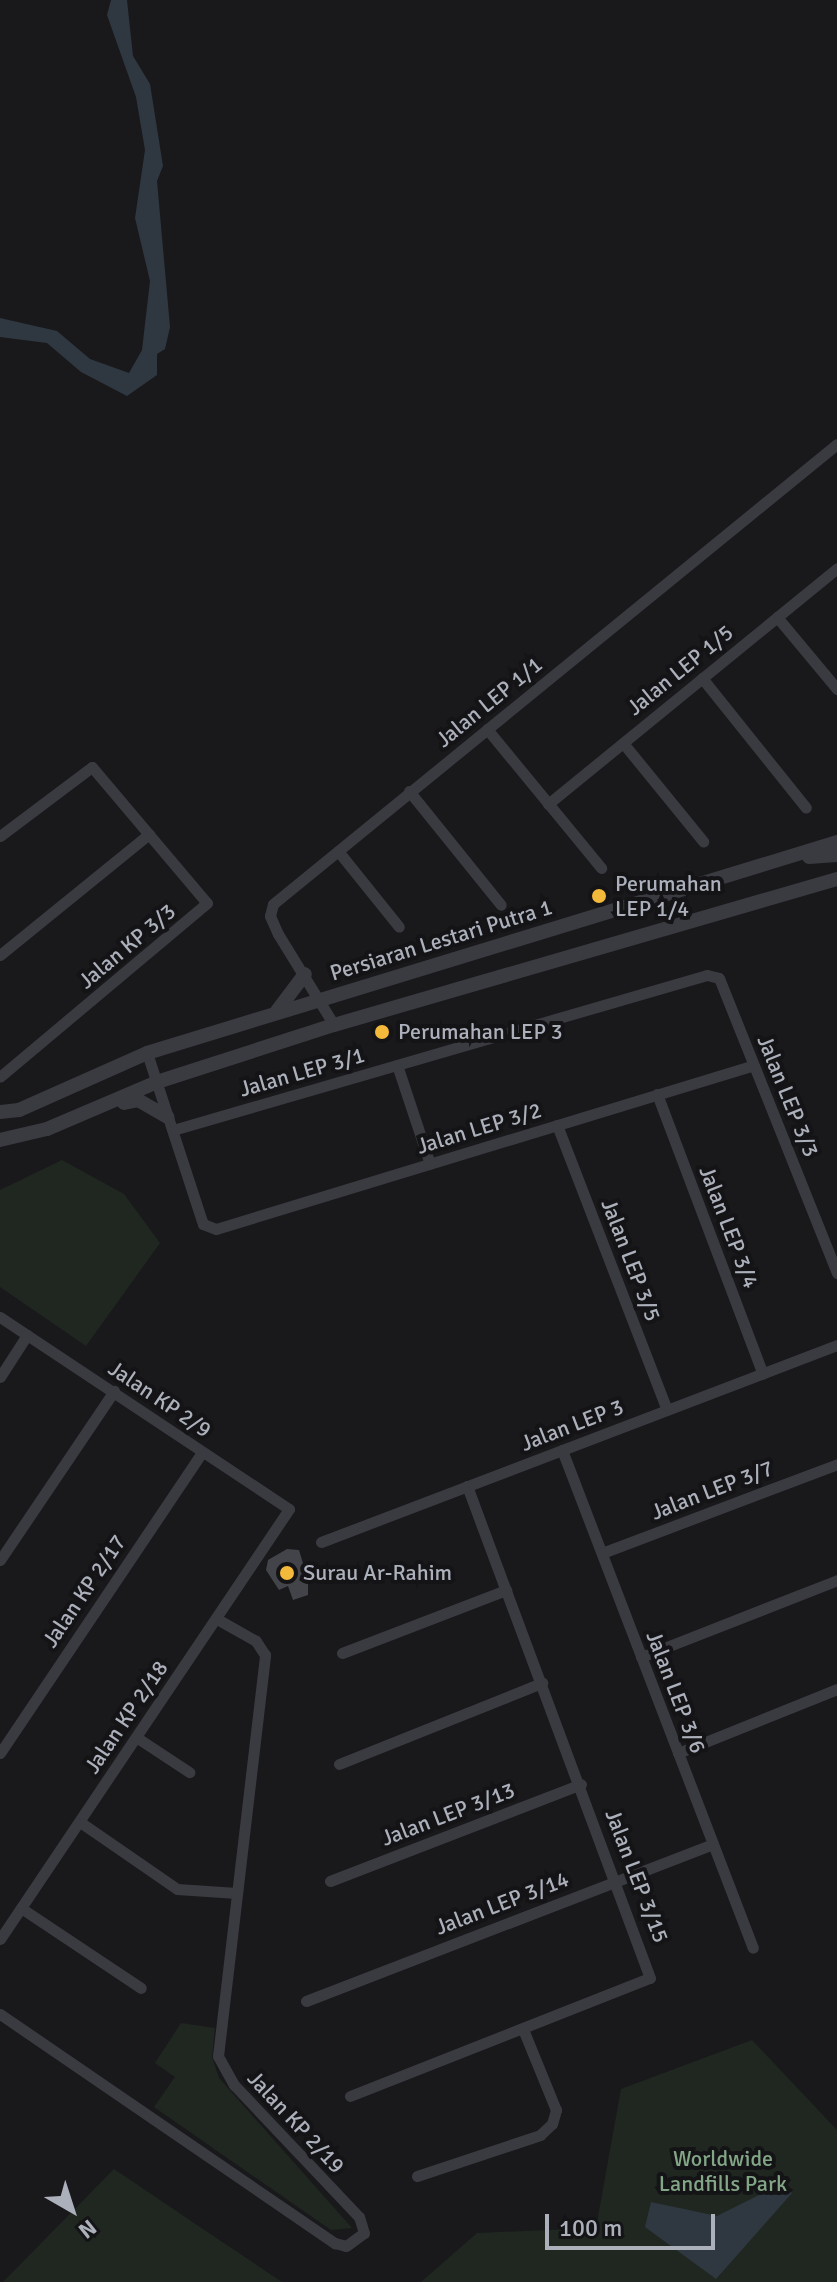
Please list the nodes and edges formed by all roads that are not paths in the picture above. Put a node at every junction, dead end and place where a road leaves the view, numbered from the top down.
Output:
1 (837, 444) edge
2 (837, 568) edge
3 (777, 617) junction
4 (702, 678) junction
5 (837, 689) edge
6 (487, 729) junction
7 (623, 743) junction
8 (409, 791) junction
9 (548, 804) junction
10 (806, 808) dead end
11 (149, 834) junction
12 (0, 836) edge
13 (703, 841) dead end
14 (837, 842) edge
15 (338, 851) junction
16 (837, 855) edge
17 (788, 858) junction
18 (601, 868) dead end
19 (837, 879) edge
20 (501, 905) dead end
21 (399, 927) dead end
22 (0, 955) edge
23 (305, 974) junction
24 (719, 978) joint
25 (321, 999) junction
26 (274, 1014) junction
27 (334, 1025) junction
28 (147, 1053) junction
29 (397, 1065) junction
30 (754, 1065) junction
31 (0, 1077) edge
32 (157, 1082) junction
33 (657, 1094) junction
34 (92, 1110) junction
35 (0, 1112) edge
36 (170, 1124) junction
37 (557, 1125) junction
38 (0, 1140) edge
39 (430, 1164) junction
40 (837, 1273) edge
41 (0, 1317) edge
42 (27, 1335) junction
43 (837, 1345) edge
44 (763, 1374) junction
45 (0, 1377) edge
46 (114, 1391) junction
47 (667, 1410) junction
48 (562, 1450) junction
49 (202, 1452) junction
50 (837, 1464) edge
51 (467, 1486) junction
52 (286, 1518) joint
53 (321, 1542) dead end
54 (602, 1553) junction
55 (0, 1560) edge
56 (837, 1580) edge
57 (506, 1590) junction
58 (217, 1619) junction
59 (342, 1653) dead end
60 (641, 1657) junction
61 (542, 1683) junction
62 (837, 1689) edge
63 (136, 1737) junction
64 (0, 1753) edge
65 (678, 1753) junction
66 (339, 1764) dead end
67 (189, 1772) dead end
68 (581, 1784) junction
69 (80, 1822) junction
70 (713, 1844) junction
71 (617, 1880) junction
72 (330, 1881) dead end
73 (237, 1893) junction
74 (21, 1908) junction
75 (0, 1939) edge
76 (753, 1948) dead end
77 (141, 1988) dead end
78 (306, 2001) dead end
79 (0, 2014) edge
80 (523, 2029) junction
81 (350, 2096) dead end
82 (417, 2176) dead end

1 - 6 street, Jalan LEP 1/1
2 - 3 street, Jalan LEP 1/5
3 - 4 street, Jalan LEP 1/5
3 - 5 street
4 - 7 street, Jalan LEP 1/5
4 - 10 street
6 - 8 street, Jalan LEP 1/1
6 - 9 street
7 - 9 street, Jalan LEP 1/5
7 - 13 street
8 - 15 street, Jalan LEP 1/1
8 - 20 street
9 - 18 street
11 - 12 street
11 - 22 street
11 - 31 street, Jalan KP 3/3
14 - 17 street, Persiaran Lestari Putra 1
15 - 21 street
15 - 23 street, Jalan LEP 1/1
16 - 17 street
17 - 25 street, Persiaran Lestari Putra 1
19 - 27 street
23 - 25 street, Jalan LEP 1/1
23 - 26 street
24 - 29 street, Jalan LEP 3/1
24 - 30 street, Jalan LEP 3/3
25 - 26 street, Persiaran Lestari Putra 1
25 - 27 street, Jalan LEP 1/1
26 - 28 street, Persiaran Lestari Putra 1
27 - 32 street
28 - 32 street
28 - 35 street, Persiaran Lestari Putra 1
29 - 36 street, Jalan LEP 3/1
29 - 39 street
30 - 33 street, Jalan LEP 3/2
30 - 40 street, Jalan LEP 3/3
32 - 34 street
32 - 36 street
33 - 37 street, Jalan LEP 3/2
33 - 44 street, Jalan LEP 3/4
34 - 36 street
34 - 38 street
36 - 39 street, Jalan LEP 3/2
37 - 39 street, Jalan LEP 3/2
37 - 47 street, Jalan LEP 3/5
41 - 42 street, Jalan KP 2/9
42 - 45 street
42 - 46 street, Jalan KP 2/9
43 - 44 street, Jalan LEP 3
44 - 47 street, Jalan LEP 3
46 - 49 street, Jalan KP 2/9
46 - 55 street
47 - 48 street, Jalan LEP 3
48 - 51 street, Jalan LEP 3
48 - 54 street, Jalan LEP 3/6
49 - 52 street, Jalan KP 2/9
49 - 64 street, Jalan KP 2/17
50 - 54 street, Jalan LEP 3/7
51 - 53 street, Jalan LEP 3
51 - 57 street, Jalan LEP 3/15
52 - 58 street, Jalan KP 2/18
54 - 60 street, Jalan LEP 3/6
56 - 60 street
57 - 59 street
57 - 61 street, Jalan LEP 3/15
58 - 63 street, Jalan KP 2/18
58 - 73 street, Jalan KP 2/19
60 - 65 street, Jalan LEP 3/6
61 - 66 street
61 - 68 street, Jalan LEP 3/15
62 - 65 street
63 - 67 street
63 - 69 street, Jalan KP 2/18
65 - 70 street, Jalan LEP 3/6
68 - 71 street, Jalan LEP 3/15
68 - 72 street, Jalan LEP 3/13
69 - 73 street
69 - 74 street, Jalan KP 2/18
70 - 71 street, Jalan LEP 3/14
70 - 76 street, Jalan LEP 3/6
71 - 78 street, Jalan LEP 3/14
71 - 80 street, Jalan LEP 3/15
73 - 79 street, Jalan KP 2/19
74 - 75 street, Jalan KP 2/18
74 - 77 street
80 - 81 street, Jalan LEP 3/15
80 - 82 street

